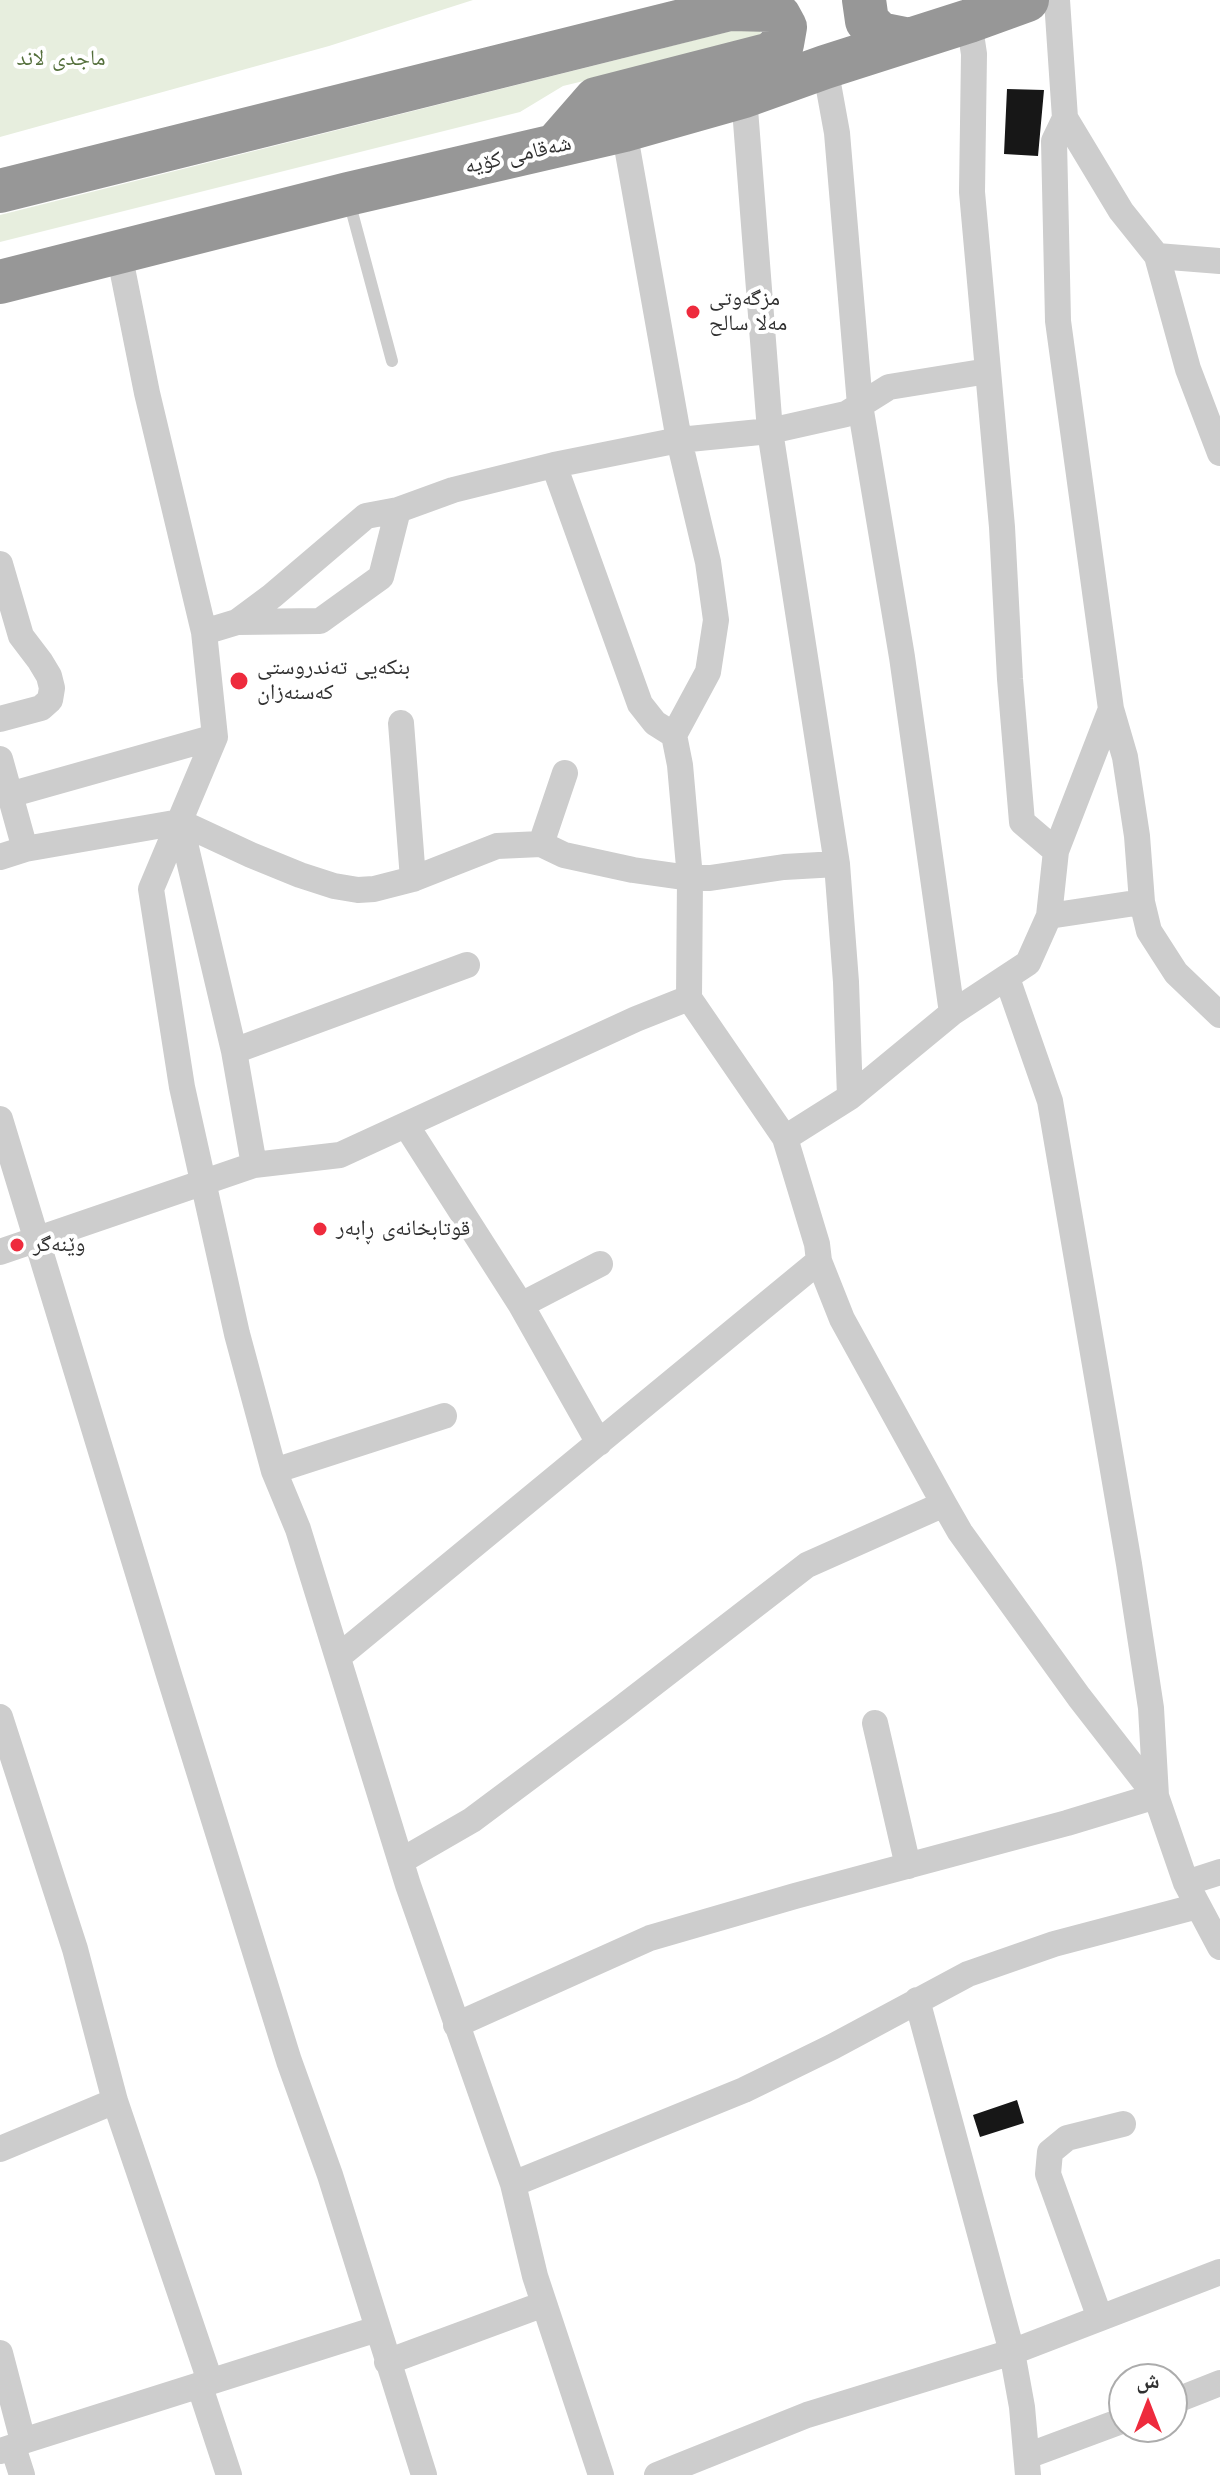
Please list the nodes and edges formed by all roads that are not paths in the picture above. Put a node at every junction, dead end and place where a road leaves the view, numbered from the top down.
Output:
1 (864, 0) edge
2 (1027, 0) edge
3 (1057, 0) edge
4 (749, 4) edge
5 (969, 21) junction
6 (910, 40) junction
7 (825, 67) junction
8 (744, 96) junction
9 (1065, 118) junction
10 (624, 130) junction
11 (555, 146) junction
12 (0, 191) edge
13 (348, 194) junction
14 (119, 253) junction
15 (1157, 256) junction
16 (1220, 261) edge
17 (0, 282) edge
18 (392, 361) dead end
19 (988, 371) junction
20 (860, 405) junction
21 (770, 431) junction
22 (679, 440) junction
23 (1220, 453) edge
24 (554, 465) junction
25 (398, 510) junction
26 (0, 564) edge
27 (237, 622) junction
28 (204, 632) junction
29 (1111, 709) junction
30 (0, 719) edge
31 (401, 723) dead end
32 (674, 735) junction
33 (215, 737) junction
34 (0, 759) edge
35 (565, 773) dead end
36 (9, 795) junction
37 (180, 822) junction
38 (541, 844) junction
39 (25, 849) junction
40 (1056, 851) junction
41 (0, 857) edge
42 (837, 864) junction
43 (690, 878) junction
44 (413, 879) junction
45 (1142, 902) junction
46 (1049, 916) junction
47 (467, 965) dead end
48 (1007, 978) junction
49 (689, 998) junction
50 (952, 1013) junction
51 (1220, 1015) edge
52 (234, 1051) junction
53 (850, 1097) junction
54 (0, 1119) edge
55 (406, 1125) junction
56 (785, 1138) junction
57 (254, 1165) junction
58 (205, 1183) junction
59 (36, 1241) junction
60 (0, 1252) edge
61 (819, 1261) junction
62 (600, 1264) dead end
63 (521, 1305) junction
64 (444, 1416) dead end
65 (599, 1443) junction
66 (274, 1471) junction
67 (944, 1504) junction
68 (338, 1657) junction
69 (0, 1717) edge
70 (875, 1723) dead end
71 (1156, 1796) junction
72 (401, 1861) junction
73 (908, 1866) junction
74 (1220, 1872) edge
75 (1192, 1894) junction
76 (1220, 1947) edge
77 (917, 2000) junction
78 (456, 2025) junction
79 (115, 2101) junction
80 (1123, 2124) dead end
81 (0, 2149) edge
82 (513, 2184) junction
83 (1220, 2272) edge
84 (544, 2304) junction
85 (1100, 2318) junction
86 (377, 2329) junction
87 (1012, 2352) junction
88 (0, 2353) edge
89 (387, 2362) junction
90 (205, 2383) junction
91 (1220, 2383) edge
92 (1188, 2396) edge
93 (1108, 2428) edge
94 (12, 2447) edge
95 (1028, 2466) edge
96 (22, 2475) edge
97 (229, 2475) edge
98 (424, 2475) edge
99 (601, 2475) edge
100 (657, 2475) edge

1 - 6 highway
2 - 5 highway, شەقامی کۆیە
3 - 9 street
4 - 11 highway
4 - 12 highway
5 - 6 highway, شەقامی کۆیە
5 - 19 street
6 - 7 highway, شەقامی کۆیە
7 - 8 highway, شەقامی کۆیە
7 - 20 street
8 - 10 highway, شەقامی کۆیە
8 - 21 street
9 - 15 street
9 - 29 street
10 - 11 highway, شەقامی کۆیە
10 - 22 street
11 - 13 highway, شەقامی کۆیە
13 - 14 highway, شەقامی کۆیە
13 - 18 lane
14 - 17 highway, شەقامی کۆیە
14 - 28 street
15 - 16 street
15 - 23 street
19 - 20 street
19 - 40 street
20 - 21 street
20 - 50 street
21 - 22 street
21 - 42 street
22 - 24 street
22 - 32 street
24 - 25 street
24 - 32 street
25 - 27 street
25 - 27 street
26 - 30 street
27 - 28 street
28 - 33 street
29 - 40 street
29 - 45 street
31 - 44 street
32 - 43 street
33 - 36 street
33 - 37 street
34 - 36 street
35 - 38 street
36 - 39 street
37 - 39 street
37 - 44 street
37 - 52 street
37 - 58 street
38 - 43 street
38 - 44 street
39 - 41 street
40 - 46 street
42 - 43 street
42 - 53 street
43 - 49 street
45 - 46 street
45 - 51 street
46 - 48 street
47 - 52 street
48 - 50 street
48 - 71 street
49 - 55 street
49 - 56 street
50 - 53 street
52 - 57 street
53 - 56 street
54 - 59 street
55 - 57 street
55 - 63 street
56 - 61 street
57 - 58 street
58 - 59 street
58 - 66 street
59 - 60 street
59 - 86 street
61 - 65 street
61 - 67 street
62 - 63 street
63 - 65 street
64 - 66 street
65 - 68 street
66 - 68 street
67 - 71 street
67 - 72 street
68 - 72 street
69 - 79 street
70 - 73 street
71 - 73 street
71 - 75 street
72 - 78 street
73 - 78 street
74 - 75 street
75 - 76 street
75 - 77 street
77 - 82 street
77 - 87 street
78 - 82 street
79 - 81 street
79 - 90 street
80 - 85 street
82 - 84 street
83 - 85 street
84 - 89 street
84 - 99 street
85 - 87 street
86 - 89 street
86 - 90 street
87 - 95 street
87 - 100 street
88 - 94 street
89 - 98 street
90 - 94 street
90 - 97 street
91 - 92 street
93 - 95 street
94 - 96 street

